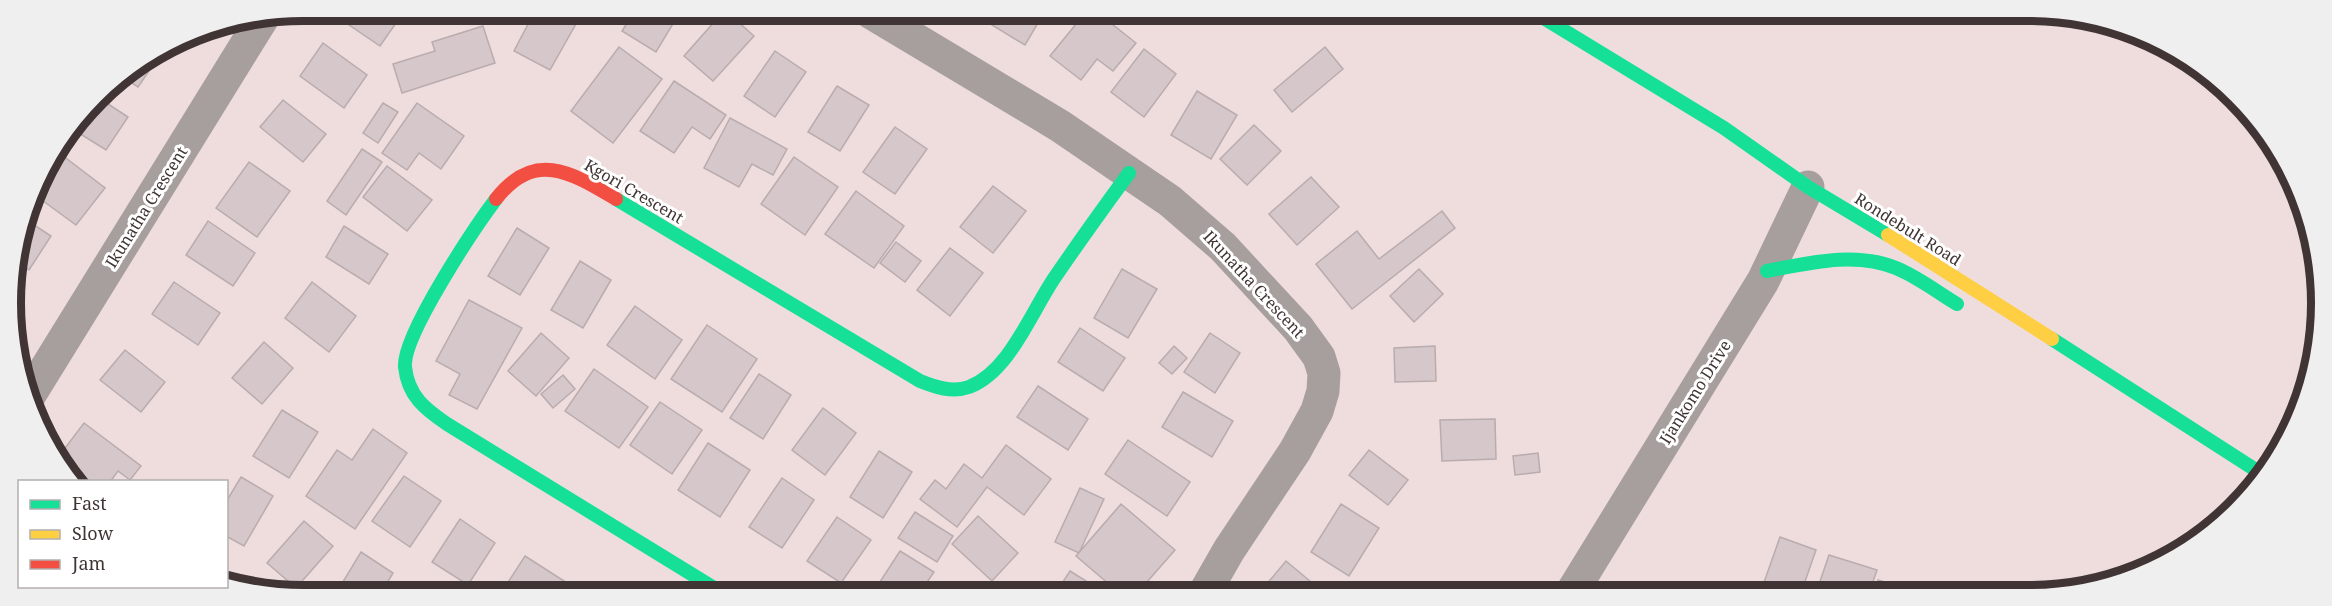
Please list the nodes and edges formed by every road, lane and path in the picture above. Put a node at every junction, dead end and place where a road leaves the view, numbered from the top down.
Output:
1 (885, 21) edge
2 (1548, 21) edge
3 (259, 24) edge
4 (1129, 173) junction
5 (1808, 187) junction
6 (1767, 271) junction
7 (1971, 312) dead end
8 (2010, 330) dead end
9 (2074, 353) junction
10 (34, 388) edge
11 (2256, 470) edge
12 (708, 585) edge
13 (1209, 585) edge
14 (1576, 585) edge

1 - 4 street, Ikunatha Crescent
2 - 5 street, Rondebult Road
3 - 10 street, Ikunatha Crescent
4 - 12 street, Kgori Crescent
4 - 13 street, Ikunatha Crescent
5 - 6 street, Ijankomo Drive
5 - 9 street, Rondebult Road
6 - 7 street
6 - 14 street, Ijankomo Drive
8 - 9 street
9 - 11 street, Rondebult Road

